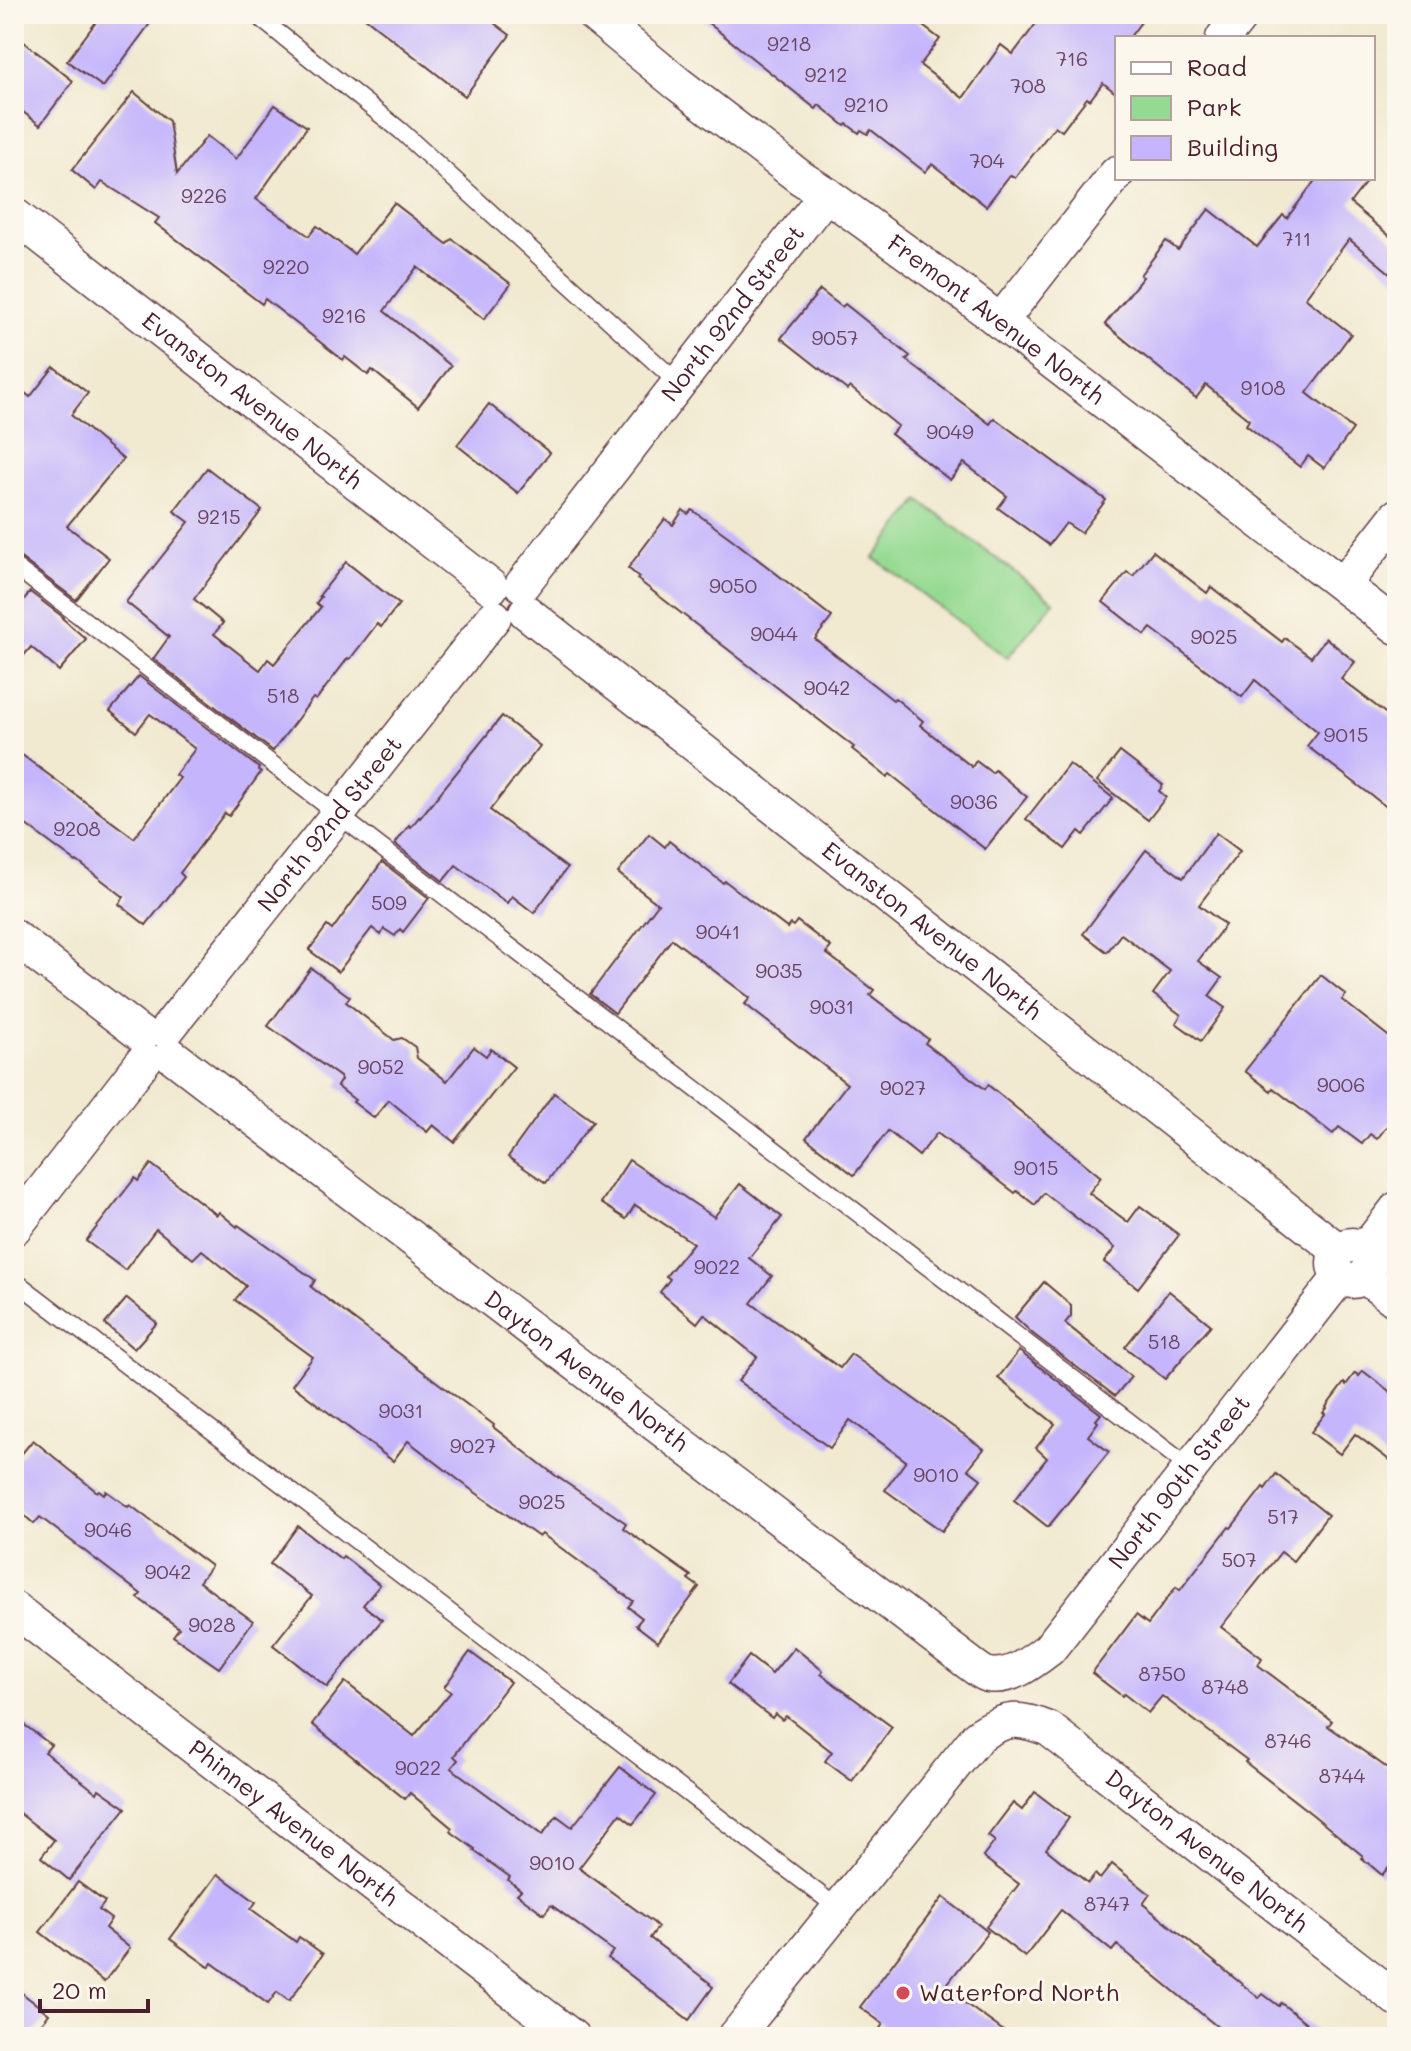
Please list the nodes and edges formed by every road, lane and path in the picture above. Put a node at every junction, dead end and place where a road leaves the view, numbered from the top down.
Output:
1 (255, 14) edge
2 (593, 14) edge
3 (1242, 14) edge
4 (1225, 36) edge
5 (1115, 176) edge
6 (826, 194) junction
7 (14, 215) edge
8 (1000, 322) junction
9 (678, 383) junction
10 (1397, 516) edge
11 (14, 566) edge
12 (1343, 585) junction
13 (508, 600) junction
14 (1397, 627) edge
15 (336, 814) junction
16 (14, 937) edge
17 (156, 1045) junction
18 (1397, 1209) edge
19 (14, 1228) edge
20 (1352, 1264) junction
21 (14, 1280) edge
22 (1397, 1301) edge
23 (1190, 1468) junction
24 (14, 1609) edge
25 (1006, 1673) joint
26 (838, 1908) junction
27 (1397, 1999) edge
28 (572, 2037) edge
29 (735, 2037) edge

1 - 9 lane
2 - 6 street, Fremont Avenue North
3 - 4 street
5 - 8 street
6 - 8 street, Fremont Avenue North
6 - 9 street, North 92nd Street
7 - 13 street, Evanston Avenue North
8 - 12 street, Fremont Avenue North
9 - 13 street, North 92nd Street
10 - 12 street
11 - 15 lane
12 - 14 street, Fremont Avenue North
13 - 15 street, North 92nd Street
13 - 20 street, Evanston Avenue North
15 - 17 street, North 92nd Street
15 - 23 lane
16 - 17 street, Dayton Avenue North
17 - 19 street, North 92nd Street
17 - 25 street, Dayton Avenue North
18 - 20 street, North 90th Street
20 - 22 street, Evanston Avenue North
20 - 23 street, North 90th Street
21 - 26 lane
23 - 25 street, North 90th Street
24 - 28 street, Phinney Avenue North
26 - 27 street, Dayton Avenue North
26 - 29 street

